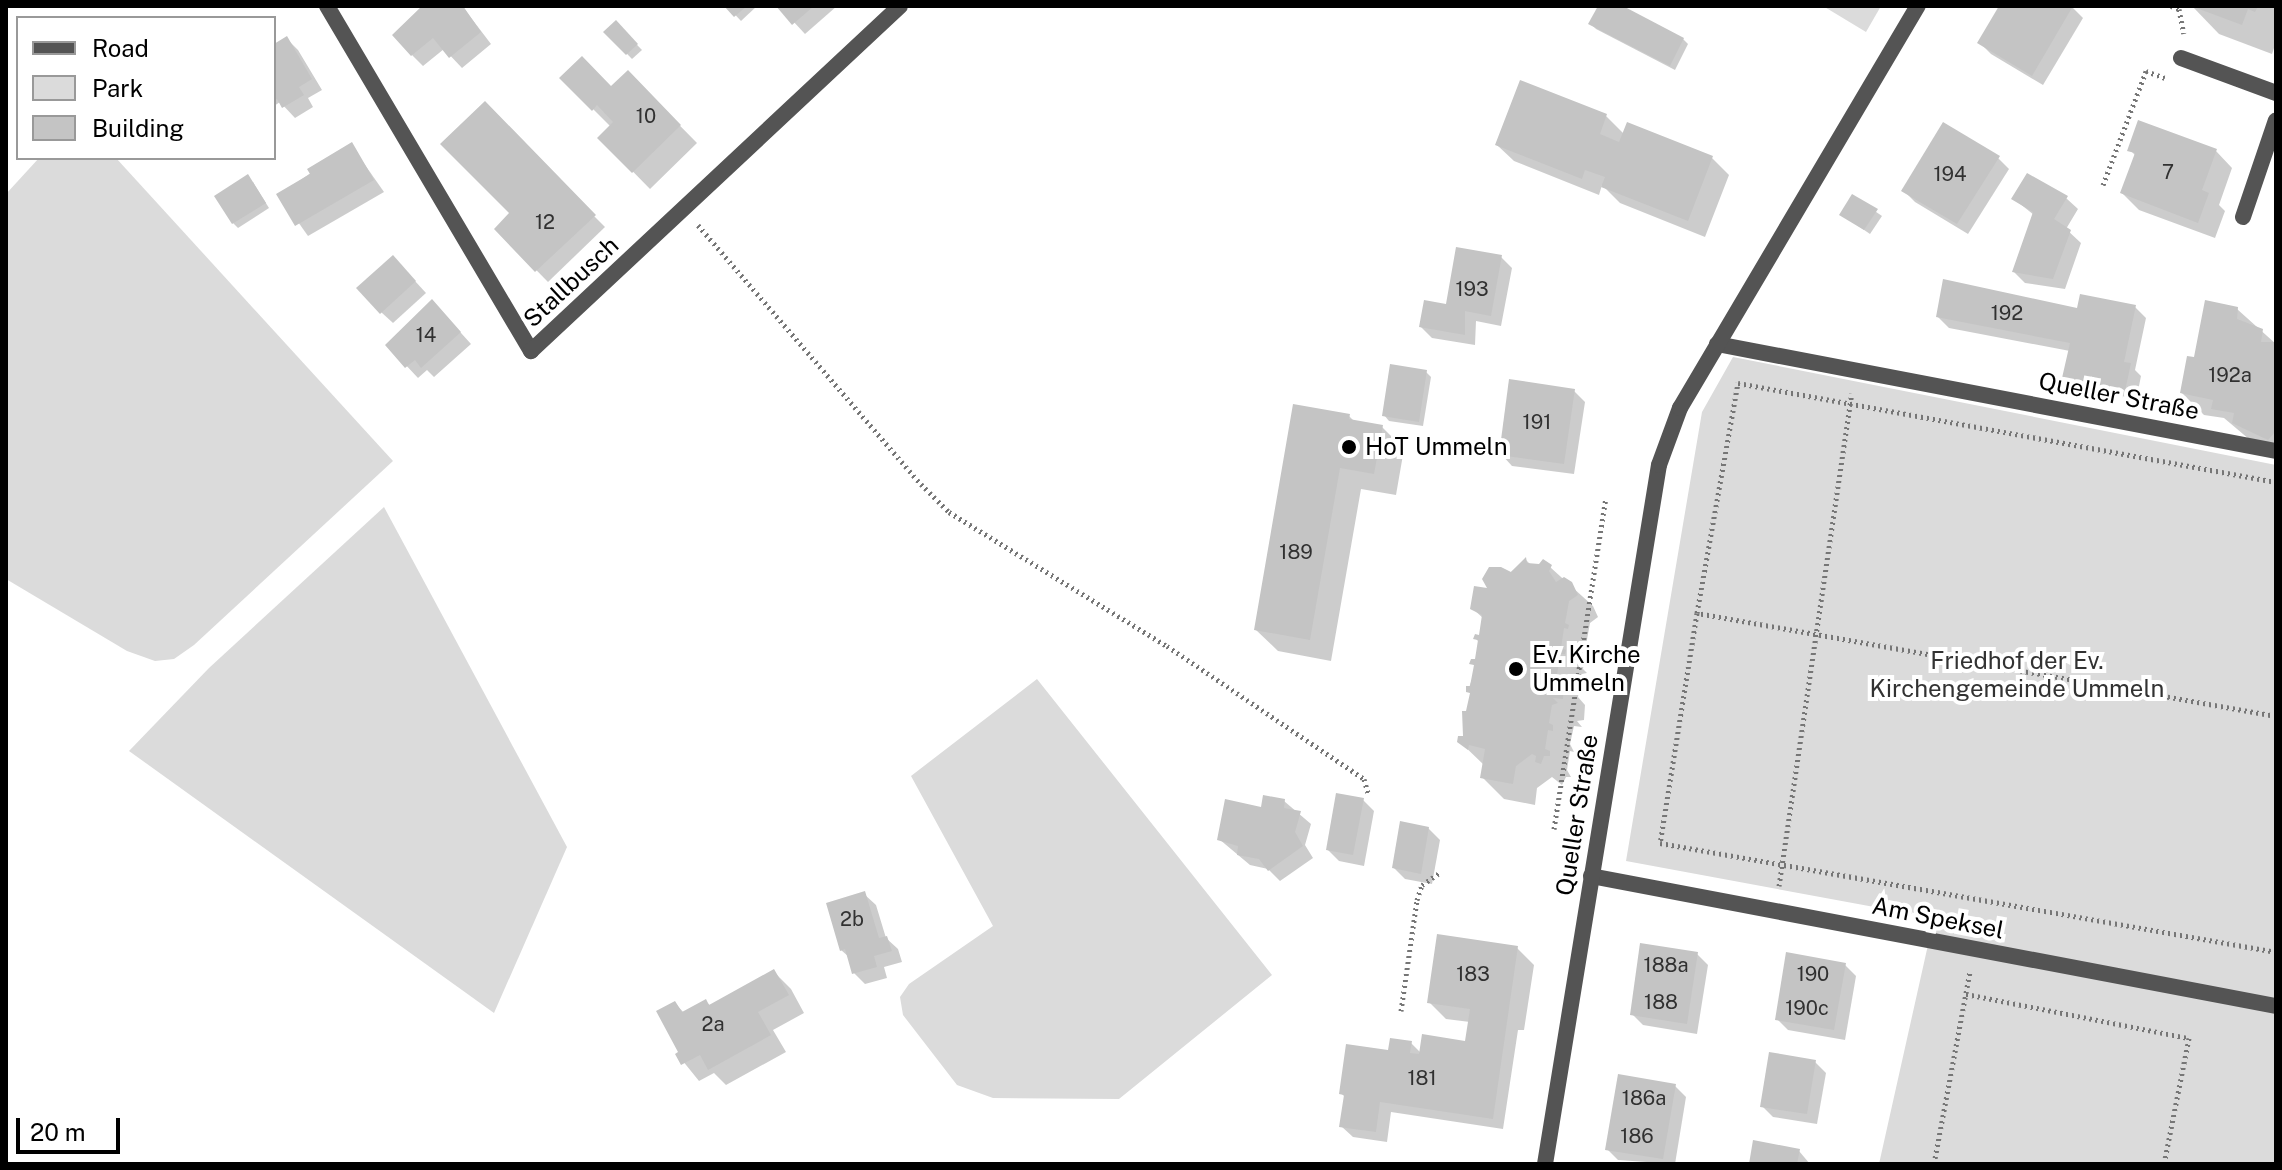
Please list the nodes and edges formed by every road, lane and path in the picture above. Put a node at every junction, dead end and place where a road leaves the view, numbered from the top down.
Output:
1 (327, 6) edge
2 (900, 6) edge
3 (1918, 6) edge
4 (2171, 6) edge
5 (2181, 58) junction
6 (2276, 93) edge
7 (2276, 120) edge
8 (2103, 185) dead end
9 (685, 209) junction
10 (2243, 217) dead end
11 (1717, 344) junction
12 (1855, 368) junction
13 (1850, 403) junction
14 (2276, 451) edge
15 (2276, 482) edge
16 (1606, 498) dead end
17 (1697, 613) junction
18 (1816, 634) junction
19 (2276, 716) edge
20 (1368, 793) dead end
21 (1554, 829) dead end
22 (1782, 865) junction
23 (1439, 873) dead end
24 (1591, 876) junction
25 (1775, 911) junction
26 (1975, 949) junction
27 (2276, 952) edge
28 (1966, 994) junction
29 (2276, 1006) edge
30 (1401, 1011) dead end
31 (1545, 1164) edge
32 (1934, 1164) edge
33 (2164, 1164) edge

1 - 9 street, Stallbusch
2 - 9 street, Stallbusch
3 - 11 street, Queller Straße
4 - 5 path
5 - 6 street
5 - 8 path
7 - 10 street
9 - 20 path
11 - 12 street, Queller Straße
11 - 24 street, Queller Straße
12 - 13 path
12 - 14 street, Queller Straße
13 - 15 path
13 - 17 path
13 - 18 path
16 - 21 path
17 - 18 path
17 - 22 path
18 - 19 path
18 - 22 path
22 - 25 path
22 - 27 path
23 - 30 path
24 - 25 street, Am Speksel
24 - 31 street, Queller Straße
25 - 26 street, Am Speksel
26 - 28 path
26 - 29 street, Am Speksel
28 - 32 path
28 - 33 path

